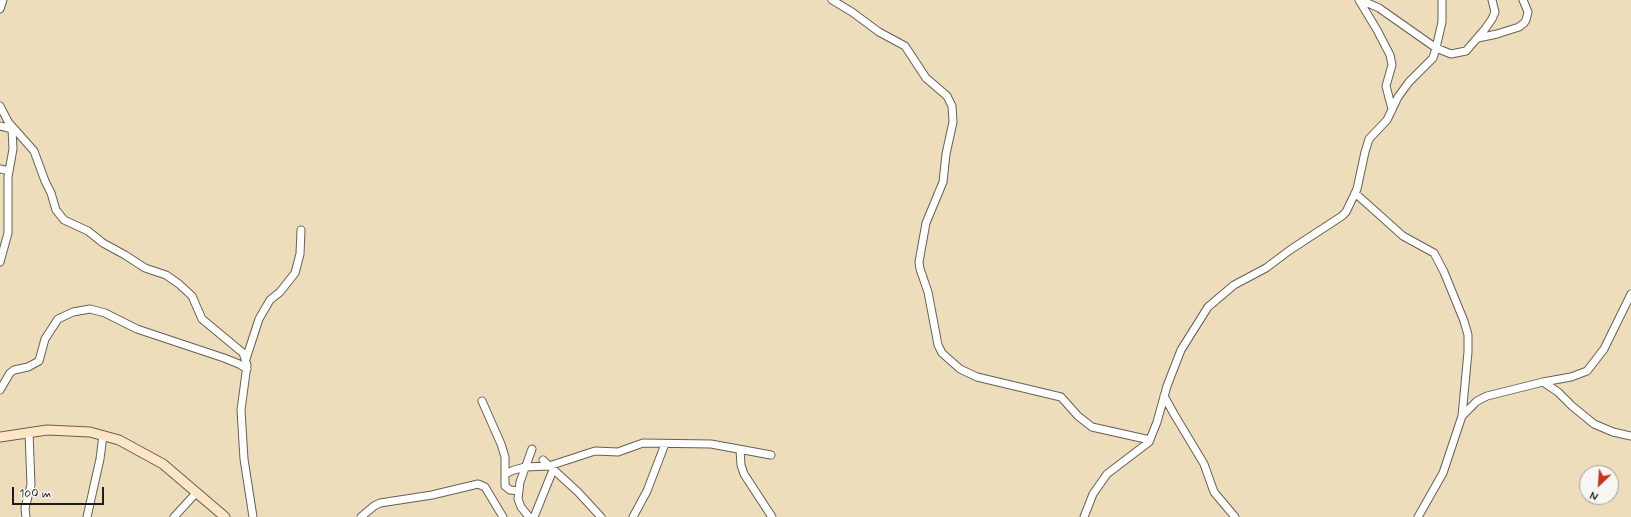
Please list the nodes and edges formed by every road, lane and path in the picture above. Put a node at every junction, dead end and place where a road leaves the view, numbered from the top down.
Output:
1 (3, 0) edge
2 (832, 0) edge
3 (1360, 0) edge
4 (1442, 0) edge
5 (1492, 0) edge
6 (1523, 0) edge
7 (0, 9) edge
8 (1478, 38) junction
9 (1436, 48) junction
10 (0, 106) edge
11 (1392, 109) junction
12 (0, 126) edge
13 (11, 126) junction
14 (0, 169) edge
15 (9, 171) junction
16 (1355, 193) junction
17 (301, 230) dead end
18 (0, 262) edge
19 (1631, 294) edge
20 (246, 359) junction
21 (247, 369) junction
22 (1543, 382) junction
23 (0, 390) edge
24 (1164, 396) junction
25 (482, 401) dead end
26 (1462, 416) junction
27 (29, 432) junction
28 (104, 435) junction
29 (1631, 436) edge
30 (0, 437) edge
31 (1150, 440) junction
32 (665, 444) junction
33 (532, 449) dead end
34 (740, 450) junction
35 (771, 455) dead end
36 (543, 460) dead end
37 (526, 467) junction
38 (551, 468) junction
39 (505, 474) junction
40 (519, 491) junction
41 (196, 493) junction
42 (26, 517) edge
43 (87, 517) edge
44 (174, 517) edge
45 (225, 517) edge
46 (254, 517) edge
47 (361, 517) edge
48 (503, 517) edge
49 (529, 517) edge
50 (534, 517) edge
51 (601, 517) edge
52 (633, 517) edge
53 (772, 517) edge
54 (1084, 517) edge
55 (1234, 517) edge
56 (1418, 517) edge

1 - 7 street
2 - 31 street
3 - 9 street
3 - 11 street
4 - 9 street
5 - 8 street
6 - 8 street
8 - 9 street
9 - 11 street
10 - 13 street
11 - 16 street
12 - 13 street
13 - 15 street
13 - 20 street
14 - 15 street
15 - 18 street
16 - 24 street
16 - 26 street
17 - 20 street
19 - 22 street
20 - 21 street
21 - 23 street
21 - 46 street
22 - 26 street
22 - 29 street
24 - 31 street
24 - 55 street
25 - 39 street
26 - 56 street
27 - 28 street
27 - 30 street
27 - 42 street
28 - 41 street
28 - 43 street
31 - 54 street
32 - 34 street
32 - 38 street
32 - 52 street
33 - 37 street
34 - 35 street
34 - 53 street
36 - 38 street
37 - 38 street
37 - 39 street
37 - 40 street
38 - 50 street
38 - 51 street
39 - 40 street
40 - 49 street
41 - 44 street
41 - 45 street
47 - 48 street

